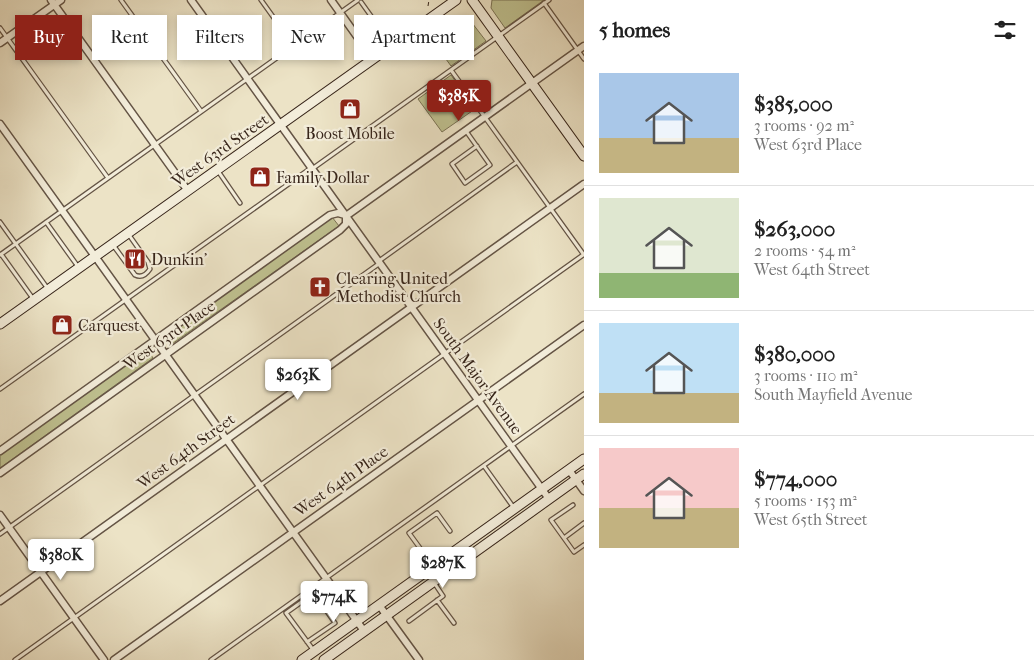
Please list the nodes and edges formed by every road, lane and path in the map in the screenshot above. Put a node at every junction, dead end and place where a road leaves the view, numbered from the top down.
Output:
1 (61, 0) edge
2 (121, 0) edge
3 (191, 0) edge
4 (261, 0) edge
5 (331, 0) edge
6 (429, 0) edge
7 (456, 0) edge
8 (472, 0) edge
9 (549, 0) edge
10 (359, 1) edge
11 (52, 2) edge
12 (544, 3) junction
13 (428, 6) dead end
14 (340, 13) junction
15 (272, 15) edge
16 (337, 15) edge
17 (369, 15) edge
18 (435, 15) edge
19 (0, 28) edge
20 (354, 33) edge
21 (498, 36) junction
22 (7, 38) junction
23 (0, 43) edge
24 (584, 46) edge
25 (578, 50) junction
26 (584, 59) edge
27 (274, 60) edge
28 (372, 60) edge
29 (450, 70) junction
30 (248, 79) junction
31 (532, 83) junction
32 (201, 111) junction
33 (484, 117) junction
34 (0, 124) edge
35 (280, 125) junction
36 (466, 130) junction
37 (154, 145) junction
38 (477, 146) junction
39 (584, 156) edge
40 (517, 162) junction
41 (312, 169) junction
42 (217, 170) junction
43 (108, 178) junction
44 (584, 184) edge
45 (188, 191) junction
46 (240, 203) dead end
47 (550, 208) junction
48 (62, 211) junction
49 (346, 216) junction
50 (0, 222) edge
51 (46, 222) junction
52 (128, 234) junction
53 (16, 244) junction
54 (113, 244) junction
55 (1, 254) edge
56 (584, 255) edge
57 (95, 257) junction
58 (379, 262) junction
59 (79, 268) junction
60 (49, 290) junction
61 (34, 300) junction
62 (126, 300) junction
63 (411, 307) junction
64 (1, 323) edge
65 (584, 325) edge
66 (155, 340) junction
67 (445, 354) junction
68 (165, 355) junction
69 (0, 389) edge
70 (584, 394) edge
71 (195, 396) junction
72 (478, 401) junction
73 (226, 440) junction
74 (511, 446) junction
75 (0, 451) edge
76 (584, 458) edge
77 (484, 466) junction
78 (568, 470) junction
79 (0, 473) edge
80 (580, 477) edge
81 (260, 486) junction
82 (542, 489) junction
83 (584, 491) edge
84 (549, 499) junction
85 (573, 505) dead end
86 (514, 508) junction
87 (0, 515) edge
88 (584, 523) edge
89 (9, 528) junction
90 (450, 531) dead end
91 (293, 532) junction
92 (0, 534) edge
93 (564, 538) junction
94 (584, 545) edge
95 (433, 566) junction
96 (41, 572) junction
97 (326, 578) junction
98 (434, 582) junction
99 (437, 600) junction
100 (0, 601) edge
101 (291, 602) junction
102 (379, 605) junction
103 (294, 607) junction
104 (386, 615) junction
105 (74, 618) junction
106 (357, 621) junction
107 (409, 621) dead end
108 (454, 622) dead end
109 (364, 631) junction
110 (307, 642) junction
111 (314, 652) junction
112 (15, 660) edge
113 (104, 660) edge
114 (114, 660) edge
115 (211, 660) edge
116 (302, 660) edge
117 (324, 660) edge
118 (419, 660) edge

1 - 11 street
2 - 32 lane
3 - 30 street, South Major Avenue
4 - 15 lane
5 - 14 street
6 - 13 path
7 - 18 street, West 63rd Street
8 - 21 street
9 - 12 lane
10 - 14 lane
10 - 17 lane
11 - 22 street
11 - 37 street
12 - 21 lane
12 - 25 lane
14 - 16 lane
14 - 20 street
19 - 22 lane
21 - 29 lane
21 - 31 street
22 - 23 street
22 - 43 lane
24 - 25 street, West 63rd Place
25 - 26 lane
25 - 31 street, West 63rd Place
27 - 30 lane
28 - 35 street, West 63rd Street
29 - 33 lane
29 - 41 lane
30 - 32 lane
30 - 35 street, South Major Avenue
31 - 33 street, West 63rd Place
31 - 39 street
32 - 37 lane
33 - 36 street, West 63rd Place
33 - 40 lane
34 - 48 street
35 - 41 street, South Major Avenue
35 - 42 street, West 63rd Street
36 - 38 lane
36 - 49 street, West 63rd Place
37 - 43 lane
37 - 45 street
38 - 38 lane
40 - 47 lane
40 - 58 lane
41 - 49 street, South Major Avenue
41 - 62 lane
42 - 45 street, West 63rd Street
42 - 46 lane
43 - 48 lane
44 - 47 street, West 64th Street
45 - 52 street, West 63rd Street
47 - 56 lane
47 - 63 street, West 64th Street
48 - 51 lane
48 - 57 street
49 - 58 street, South Major Avenue
49 - 66 street, West 63rd Place
49 - 68 street, West 63rd Place
50 - 53 lane
51 - 53 lane
51 - 59 lane
52 - 54 street, West 63rd Street
52 - 54 lane
53 - 55 lane
53 - 60 lane
54 - 57 street, West 63rd Street
55 - 61 lane
56 - 67 lane
57 - 59 street, West 63rd Street
57 - 62 street
58 - 63 street, South Major Avenue
58 - 71 lane
59 - 60 street, West 63rd Street
60 - 61 street, West 63rd Street
61 - 64 street, West 63rd Street
62 - 66 street
62 - 69 lane
63 - 67 street, South Major Avenue
63 - 73 street, West 64th Street
65 - 72 street, West 64th Place
66 - 68 street
66 - 75 street, West 63rd Place
67 - 72 street, South Major Avenue
67 - 81 lane
68 - 71 street
68 - 79 street, West 63rd Place
70 - 74 lane
71 - 73 street
71 - 89 lane
72 - 74 street, South Major Avenue
72 - 91 street, West 64th Place
73 - 81 street
73 - 96 street, West 64th Street
74 - 77 lane
74 - 82 street, South Major Avenue
76 - 78 street
77 - 86 lane
77 - 97 lane
78 - 80 street
78 - 82 street
80 - 83 street
80 - 84 street
81 - 91 street
81 - 105 lane
82 - 84 street, South Major Avenue
82 - 86 street
84 - 98 street
85 - 93 lane
86 - 95 street
87 - 89 street
88 - 93 lane
89 - 92 lane
89 - 96 street
90 - 95 lane
91 - 97 street
91 - 114 street, West 64th Place
93 - 94 lane
95 - 102 street
96 - 100 street, West 64th Street
96 - 105 street
97 - 101 lane
97 - 106 street
98 - 99 lane
98 - 104 street
99 - 107 lane
99 - 108 lane
101 - 103 lane
101 - 115 lane
102 - 104 street
102 - 106 street
103 - 110 lane
103 - 110 lane
104 - 109 street
104 - 118 street
105 - 112 lane
105 - 113 street
106 - 109 street
106 - 111 street
109 - 117 street
110 - 111 lane
111 - 116 street

